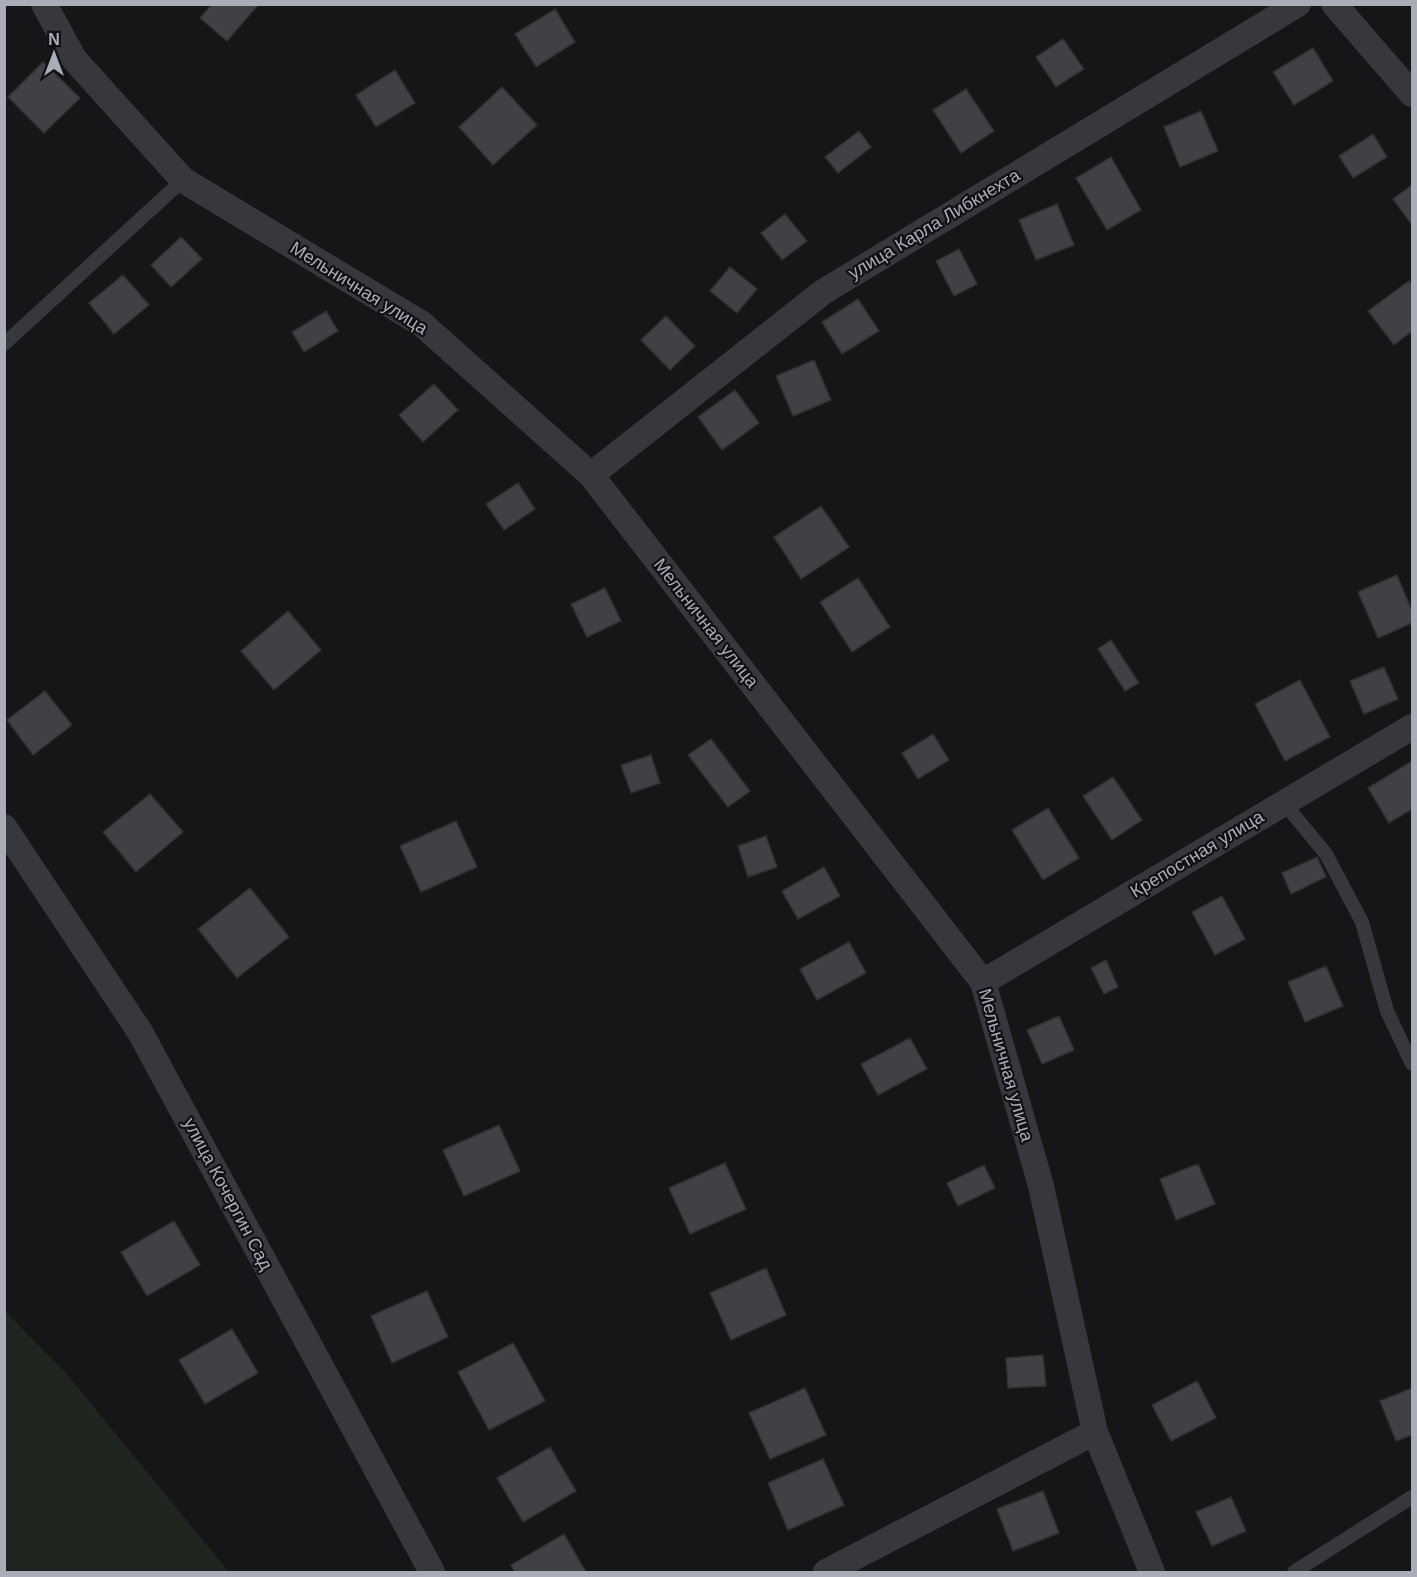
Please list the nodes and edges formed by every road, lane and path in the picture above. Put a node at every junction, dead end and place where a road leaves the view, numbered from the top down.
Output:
1 (44, 4) edge
2 (1298, 4) edge
3 (1334, 4) edge
4 (1413, 94) edge
5 (183, 180) junction
6 (4, 344) edge
7 (591, 475) junction
8 (1413, 727) edge
9 (1284, 803) junction
10 (4, 827) edge
11 (983, 982) junction
12 (1413, 1064) edge
13 (1095, 1432) junction
14 (1413, 1497) edge
15 (432, 1572) edge
16 (826, 1572) edge
17 (1152, 1572) edge
18 (1294, 1572) edge

1 - 5 street, Мельничная улица
2 - 7 street, улица Карла Либкнехта
3 - 4 street
5 - 6 lane
5 - 7 street, Мельничная улица
7 - 11 street, Мельничная улица
8 - 9 street, Крепостная улица
9 - 11 street, Крепостная улица
9 - 12 lane
10 - 15 street, улица Кочергин Сад
11 - 13 street, Мельничная улица
13 - 16 street
13 - 17 street, Мельничная улица
14 - 18 lane

